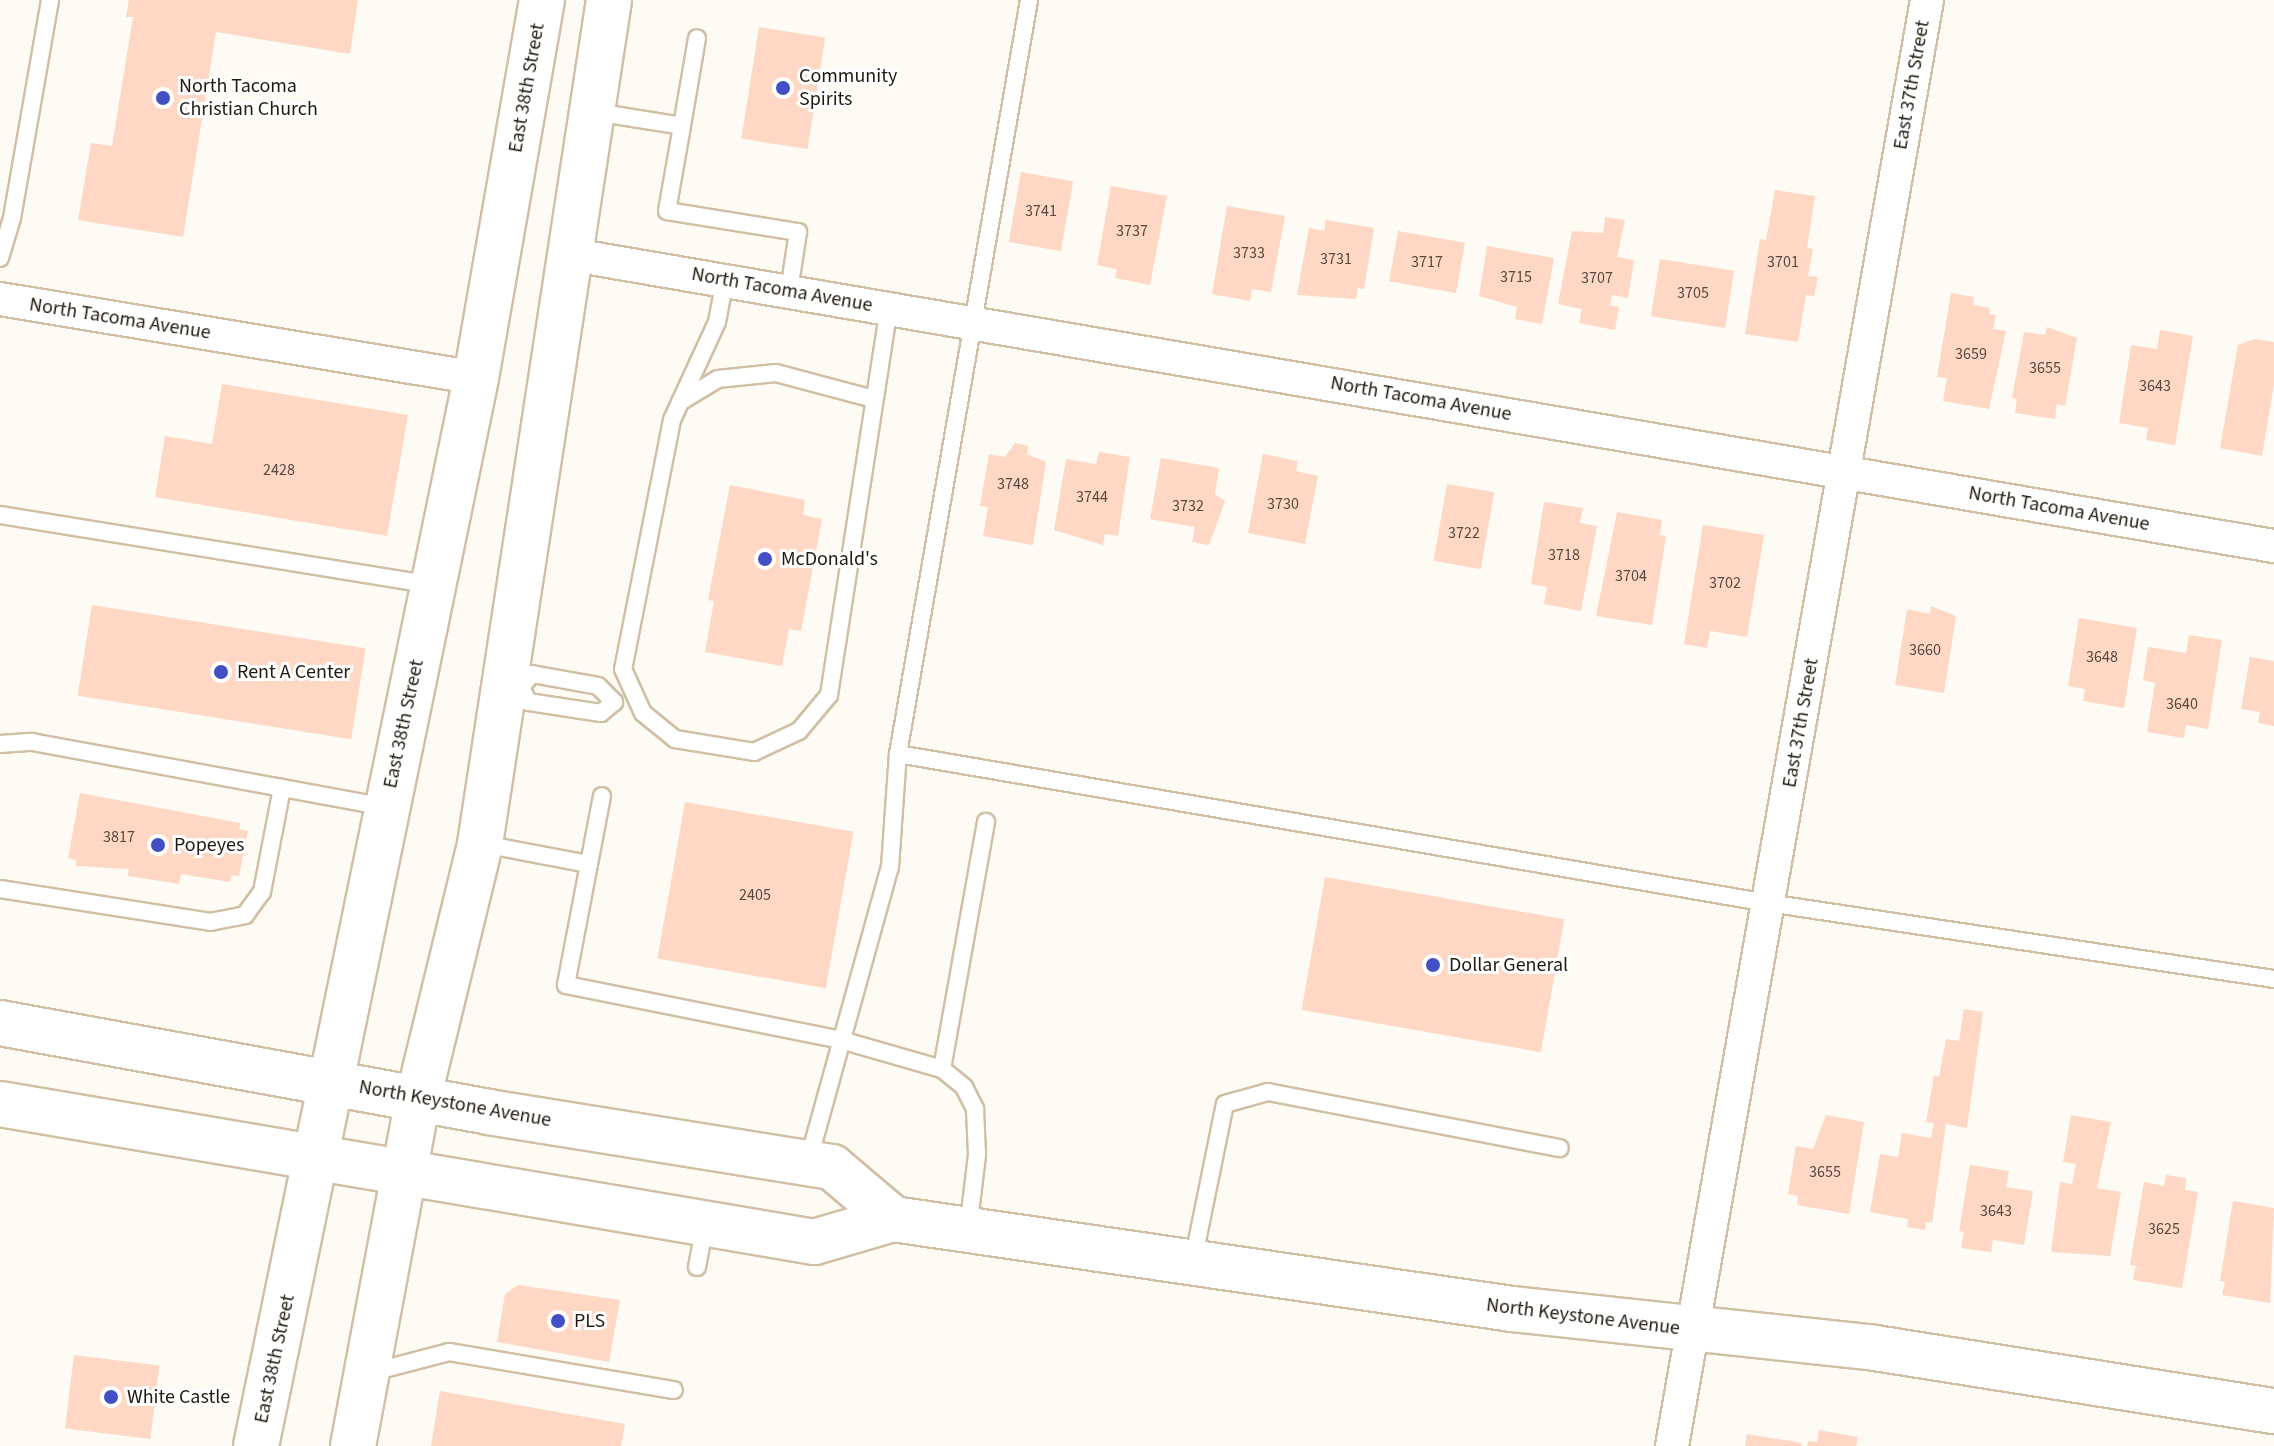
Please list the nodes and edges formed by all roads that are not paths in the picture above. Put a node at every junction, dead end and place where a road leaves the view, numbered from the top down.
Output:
1 (50, 0) edge
2 (542, 0) edge
3 (609, 0) edge
4 (1027, 0) edge
5 (1927, 0) edge
6 (697, 38) dead end
7 (590, 111) junction
8 (682, 126) junction
9 (567, 254) junction
10 (0, 258) edge
11 (725, 280) junction
12 (789, 291) junction
13 (0, 299) edge
14 (889, 308) junction
15 (971, 322) junction
16 (476, 378) junction
17 (874, 399) junction
18 (680, 402) junction
19 (1846, 472) junction
20 (0, 515) edge
21 (2274, 546) edge
22 (434, 585) junction
23 (513, 686) junction
24 (614, 702) junction
25 (637, 703) junction
26 (0, 744) edge
27 (898, 754) junction
28 (282, 788) junction
29 (602, 796) dead end
30 (386, 808) junction
31 (986, 822) dead end
32 (480, 844) junction
33 (589, 864) junction
34 (0, 889) edge
35 (1768, 903) junction
36 (2274, 979) edge
37 (0, 1023) edge
38 (841, 1040) junction
39 (942, 1069) junction
40 (332, 1083) junction
41 (418, 1099) junction
42 (0, 1104) edge
43 (1560, 1148) dead end
44 (317, 1158) junction
45 (808, 1162) junction
46 (404, 1173) junction
47 (893, 1219) junction
48 (705, 1224) junction
49 (967, 1230) junction
50 (1192, 1265) junction
51 (697, 1267) dead end
52 (1690, 1330) junction
53 (367, 1374) junction
54 (674, 1390) dead end
55 (2274, 1411) edge
56 (256, 1446) edge
57 (353, 1446) edge
58 (1672, 1446) edge

1 - 10 lane
2 - 16 main road, East 38th Street
3 - 7 main road
4 - 15 lane
5 - 19 street, East 37th Street
6 - 8 lane
7 - 8 lane
7 - 9 main road
8 - 12 lane
9 - 11 street, North Tacoma Avenue
9 - 23 main road
11 - 12 street, North Tacoma Avenue
11 - 18 lane
12 - 14 street, North Tacoma Avenue
13 - 16 street, North Tacoma Avenue
14 - 15 street, North Tacoma Avenue
14 - 17 lane
15 - 19 street, North Tacoma Avenue
15 - 27 lane
16 - 22 main road, East 38th Street
17 - 18 lane
17 - 25 lane
18 - 25 lane
19 - 21 street, North Tacoma Avenue
19 - 35 street, East 37th Street
20 - 22 lane
22 - 30 main road, East 38th Street
23 - 24 lane
23 - 24 lane
23 - 32 main road
24 - 25 lane
26 - 28 lane
27 - 35 lane
27 - 38 lane
28 - 30 lane
28 - 34 lane
29 - 33 lane
30 - 40 main road, East 38th Street
31 - 39 lane
32 - 33 lane
32 - 41 main road
33 - 38 lane
35 - 36 lane
35 - 52 street, East 37th Street
37 - 40 main road, North Keystone Avenue
38 - 39 lane
38 - 45 lane
39 - 49 lane
40 - 41 main road, North Keystone Avenue
40 - 44 main road, East 38th Street
41 - 45 main road, North Keystone Avenue
41 - 46 main road
42 - 44 main road, North Keystone Avenue
43 - 50 lane
44 - 46 main road, North Keystone Avenue
44 - 56 main road, East 38th Street
45 - 47 main road, North Keystone Avenue
46 - 48 main road, North Keystone Avenue
46 - 53 main road
47 - 48 main road, North Keystone Avenue
47 - 49 main road, North Keystone Avenue
48 - 51 lane
49 - 50 main road, North Keystone Avenue
50 - 52 main road, North Keystone Avenue
52 - 55 main road, North Keystone Avenue
52 - 58 street, East 37th Street
53 - 54 lane
53 - 57 main road

